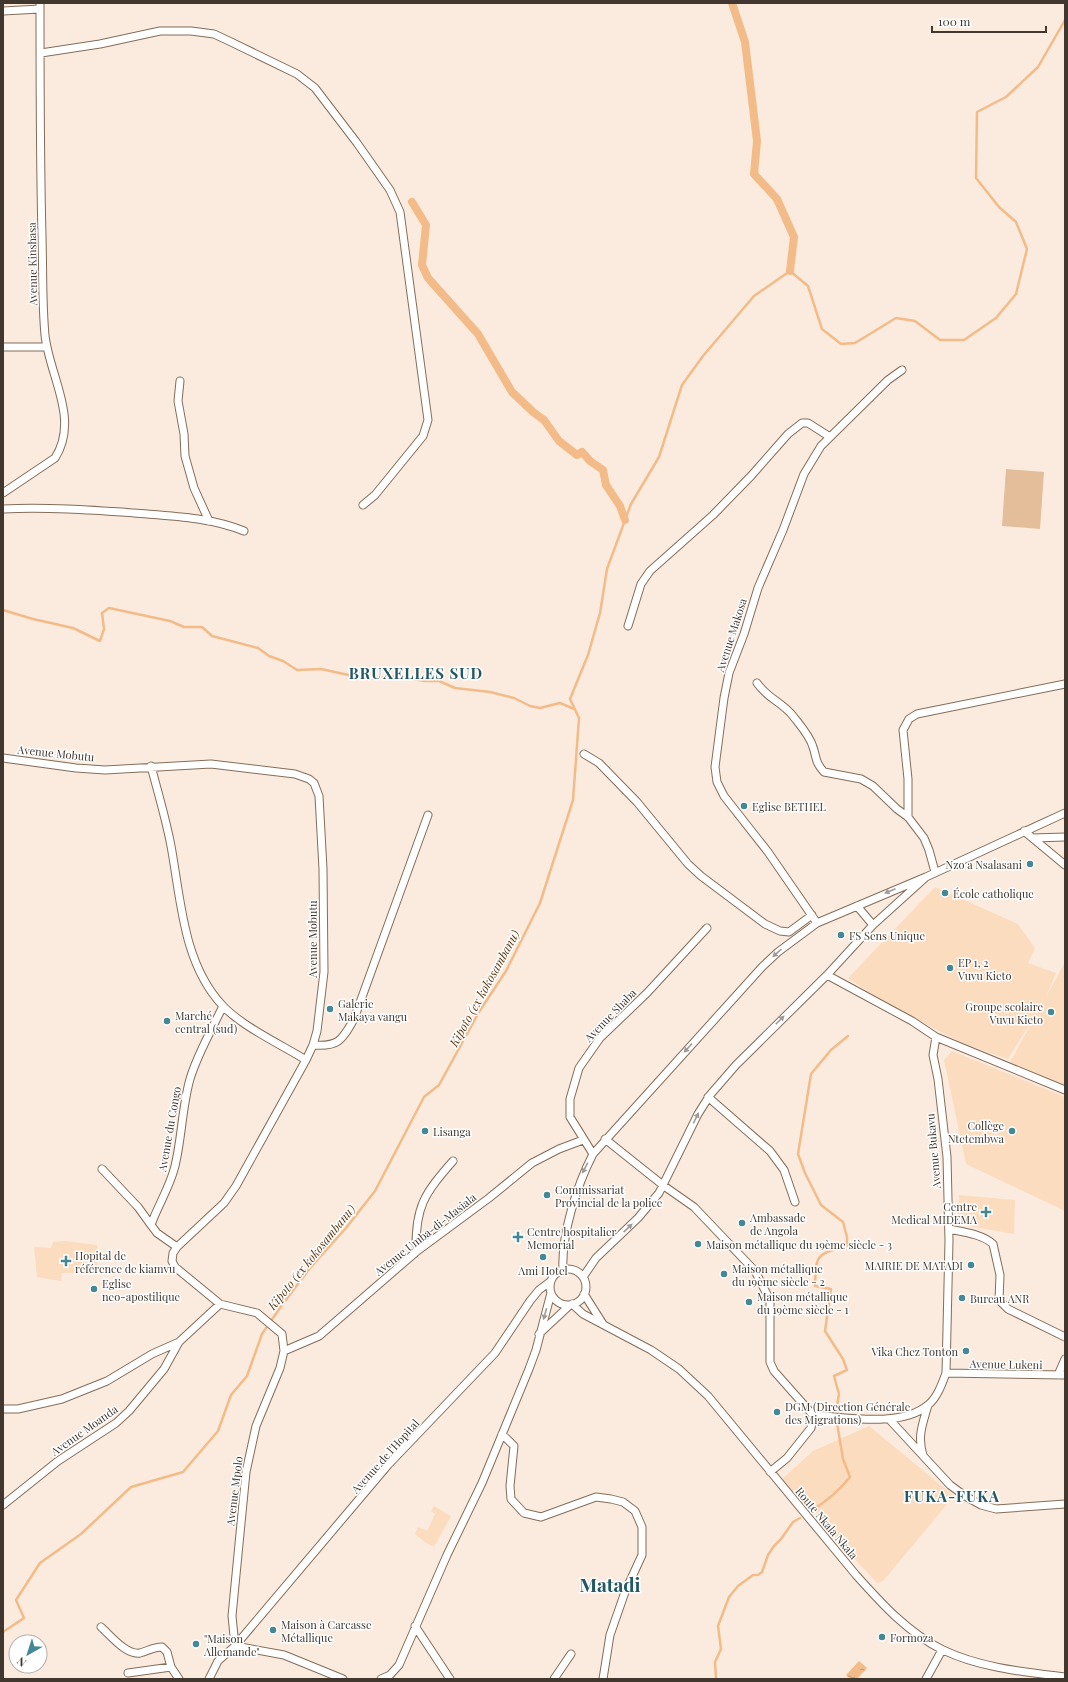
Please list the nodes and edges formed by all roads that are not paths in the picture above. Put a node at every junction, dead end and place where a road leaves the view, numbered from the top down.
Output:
1 (40, 6) edge
2 (3, 11) edge
3 (41, 53) junction
4 (3, 347) edge
5 (47, 347) junction
6 (902, 370) dead end
7 (180, 381) dead end
8 (830, 437) junction
9 (3, 493) edge
10 (363, 505) dead end
11 (3, 509) edge
12 (209, 521) junction
13 (244, 531) dead end
14 (628, 626) dead end
15 (757, 683) dead end
16 (1065, 684) edge
17 (584, 754) dead end
18 (3, 758) edge
19 (151, 766) junction
20 (1065, 813) edge
21 (428, 815) dead end
22 (908, 817) junction
23 (1024, 831) junction
24 (1065, 837) edge
25 (1033, 838) junction
26 (1065, 865) edge
27 (935, 872) junction
28 (926, 877) junction
29 (857, 906) junction
30 (812, 915) junction
31 (817, 923) junction
32 (874, 925) junction
33 (707, 928) dead end
34 (827, 975) junction
35 (222, 1006) junction
36 (936, 1037) junction
37 (313, 1045) junction
38 (306, 1060) junction
39 (1065, 1090) edge
40 (708, 1097) junction
41 (605, 1138) junction
42 (583, 1140) junction
43 (592, 1154) junction
44 (453, 1161) dead end
45 (102, 1169) dead end
46 (664, 1186) junction
47 (795, 1202) dead end
48 (151, 1225) junction
49 (949, 1229) junction
50 (177, 1247) junction
51 (416, 1252) junction
52 (563, 1270) junction
53 (583, 1277) junction
54 (551, 1281) junction
55 (551, 1293) junction
56 (584, 1294) junction
57 (220, 1304) junction
58 (571, 1305) junction
59 (604, 1324) junction
60 (539, 1335) junction
61 (1065, 1337) edge
62 (179, 1342) junction
63 (284, 1351) junction
64 (1065, 1359) edge
65 (946, 1373) junction
66 (1061, 1375) edge
67 (928, 1405) junction
68 (3, 1410) edge
69 (813, 1415) junction
70 (889, 1419) junction
71 (502, 1434) junction
72 (925, 1459) junction
73 (770, 1472) junction
74 (1065, 1504) edge
75 (3, 1505) edge
76 (416, 1626) junction
77 (101, 1627) dead end
78 (235, 1646) junction
79 (942, 1650) junction
80 (571, 1654) dead end
81 (171, 1667) junction
82 (128, 1673) dead end
83 (1065, 1677) edge
84 (178, 1679) edge
85 (209, 1679) edge
86 (343, 1679) edge
87 (382, 1679) edge
88 (450, 1679) edge
89 (554, 1679) edge
90 (603, 1679) edge
91 (926, 1679) edge

1 - 2 street
1 - 3 street, Avenue Kinshasa
3 - 5 street, Avenue Kinshasa
3 - 10 street
4 - 5 street
5 - 9 street, Avenue Kinshasa
6 - 8 street, Avenue Makosa
7 - 12 street
8 - 14 street
8 - 30 street, Avenue Makosa
11 - 12 street
12 - 13 street
15 - 22 street
16 - 22 street
17 - 30 street
18 - 19 street, Avenue Mobutu
19 - 35 street
19 - 37 street, Avenue Mobutu
20 - 23 street
21 - 37 street
22 - 27 street
23 - 25 street
23 - 27 street
24 - 25 street
25 - 26 street
27 - 28 street
28 -> 29 street
28 - 32 street
29 - 31 street
29 - 32 street
30 - 31 street, Avenue Makosa
31 -> 41 street
32 - 34 street
33 - 42 street, Avenue Shaba
34 - 36 street
40 -> 34 street
35 - 38 street
35 - 48 street, Avenue du Congo
36 - 39 street
36 - 49 street, Avenue Bukavu
37 - 38 street, Avenue Mobutu
38 - 50 street, Avenue Mobutu
46 -> 40 street
40 - 47 street
41 - 43 street
41 - 46 street
42 - 43 street, Avenue Shaba
42 - 51 street, Avenue Umba-di-Masiala
43 -> 52 street
44 - 51 street
45 - 48 street
53 -> 46 street
46 - 69 street
48 - 50 street
49 - 61 street
49 - 65 street, Avenue Bukavu
50 - 57 street
51 - 63 street, Avenue Umba-di-Masiala
52 - 53 street
52 - 54 street
53 - 56 street
54 - 55 street
54 - 78 street, Avenue de l'Hopital
55 - 58 street
55 -> 60 street
56 - 58 street
56 - 59 street
57 - 62 street
57 - 63 street, Avenue Mpolo
58 - 59 street, Route Nkala Nkala
58 - 60 street
59 - 73 street, Route Nkala Nkala
60 - 71 street
62 - 68 street
62 - 75 street, Avenue Moanda
63 - 78 street, Avenue Mpolo
64 - 66 street
65 - 66 street, Avenue Lukeni
65 - 67 street, Avenue Bukavu
67 - 70 street, Avenue Bukavu
67 - 72 street
69 - 70 street, Avenue Bukavu
69 - 73 street
70 - 72 street
71 - 76 street
71 - 90 street
72 - 74 street
73 - 79 street, Route Nkala Nkala
76 - 87 street
76 - 88 street
77 - 81 street
78 - 85 street
78 - 86 street
79 - 83 street, Route Nkala Nkala
79 - 91 street
80 - 89 street
81 - 82 street
81 - 84 street

